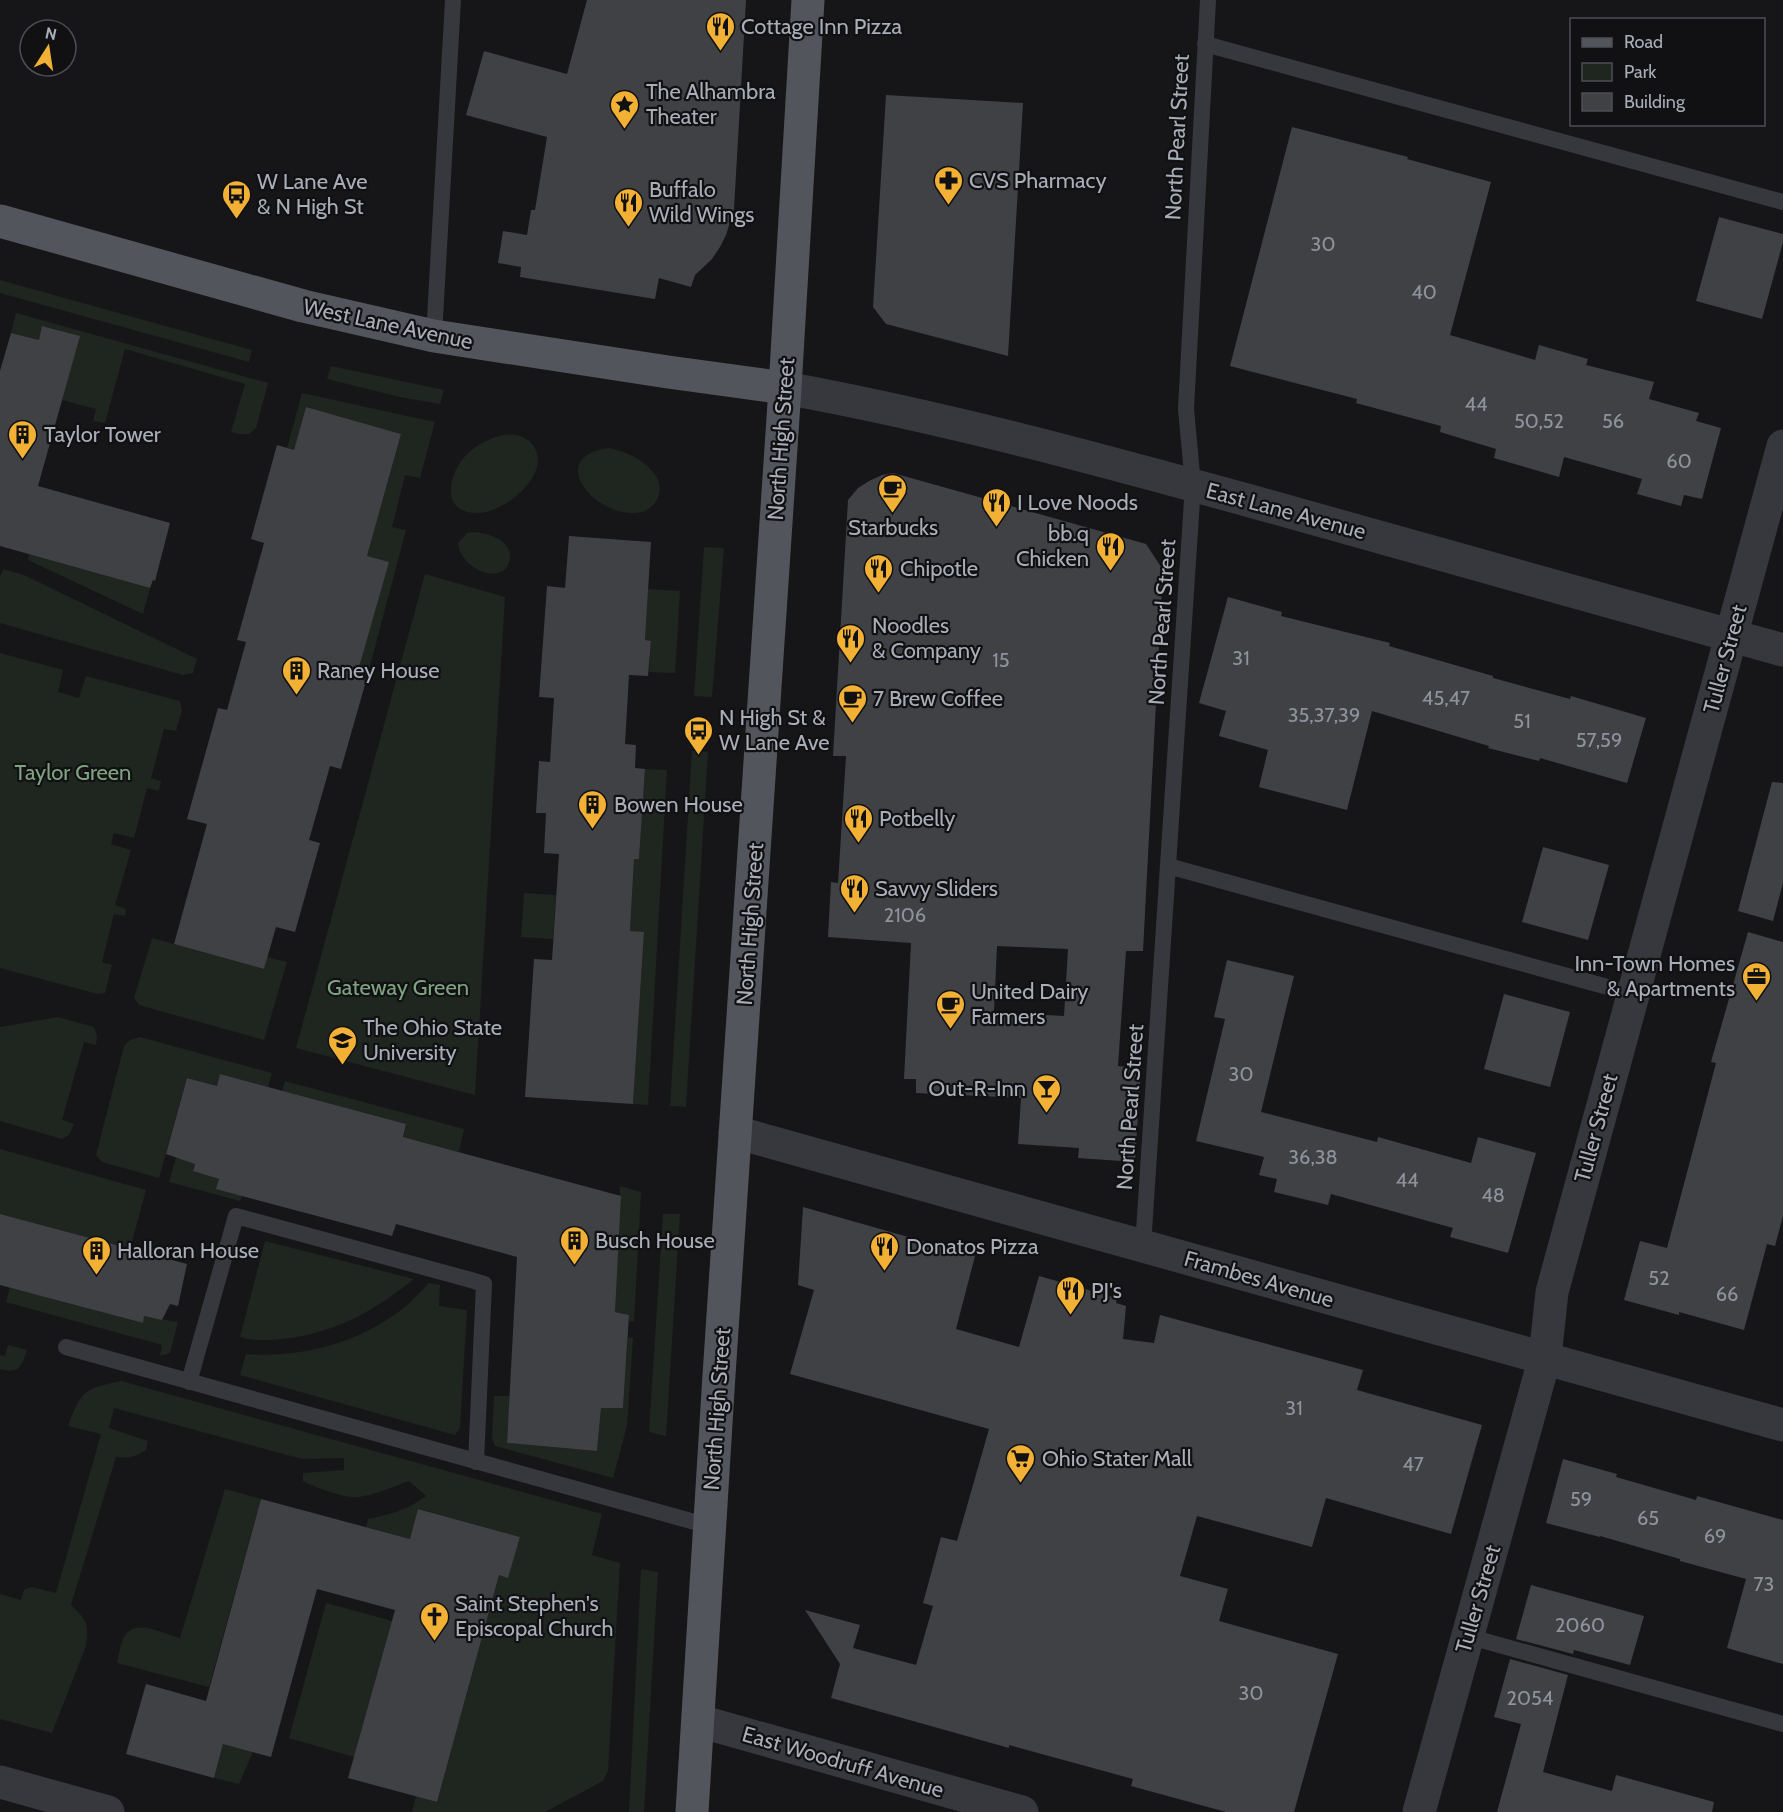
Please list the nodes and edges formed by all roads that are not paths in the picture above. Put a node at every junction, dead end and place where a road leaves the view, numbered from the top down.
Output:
1 (453, 0) edge
2 (808, 0) edge
3 (1208, 0) edge
4 (1205, 44) junction
5 (1783, 202) edge
6 (0, 221) edge
7 (434, 336) junction
8 (785, 388) junction
9 (1783, 446) edge
10 (1194, 486) junction
11 (1731, 636) junction
12 (1783, 650) edge
13 (1168, 866) junction
14 (1633, 994) junction
15 (735, 1132) junction
16 (1143, 1246) junction
17 (66, 1347) dead end
18 (1545, 1357) junction
19 (189, 1382) junction
20 (1783, 1425) edge
21 (476, 1462) junction
22 (710, 1526) junction
23 (1467, 1636) junction
24 (699, 1721) junction
25 (1783, 1724) edge
26 (0, 1782) edge
27 (108, 1812) edge
28 (692, 1812) edge
29 (1022, 1812) edge
30 (1419, 1812) edge

1 - 7 lane
2 - 8 main road, North High Street
3 - 4 lane, North Pearl Street
4 - 5 lane
4 - 10 lane, North Pearl Street
6 - 7 main road, West Lane Avenue
7 - 8 main road, West Lane Avenue
8 - 10 street, East Lane Avenue
8 - 15 main road, North High Street
9 - 11 street, Tuller Street
10 - 11 street, East Lane Avenue
10 - 13 lane, North Pearl Street
11 - 12 street, East Lane Avenue
11 - 14 street, Tuller Street
13 - 14 lane
13 - 16 lane, North Pearl Street
14 - 18 street, Tuller Street
15 - 16 street, Frambes Avenue
15 - 22 main road, North High Street
16 - 18 street, Frambes Avenue
17 - 19 lane
18 - 20 street, Frambes Avenue
18 - 23 street, Tuller Street
19 - 21 lane
19 - 21 lane
21 - 22 lane
22 - 24 main road, North High Street
23 - 25 lane
23 - 30 street, Tuller Street
24 - 28 main road, North High Street
24 - 29 street, East Woodruff Avenue
26 - 27 street

